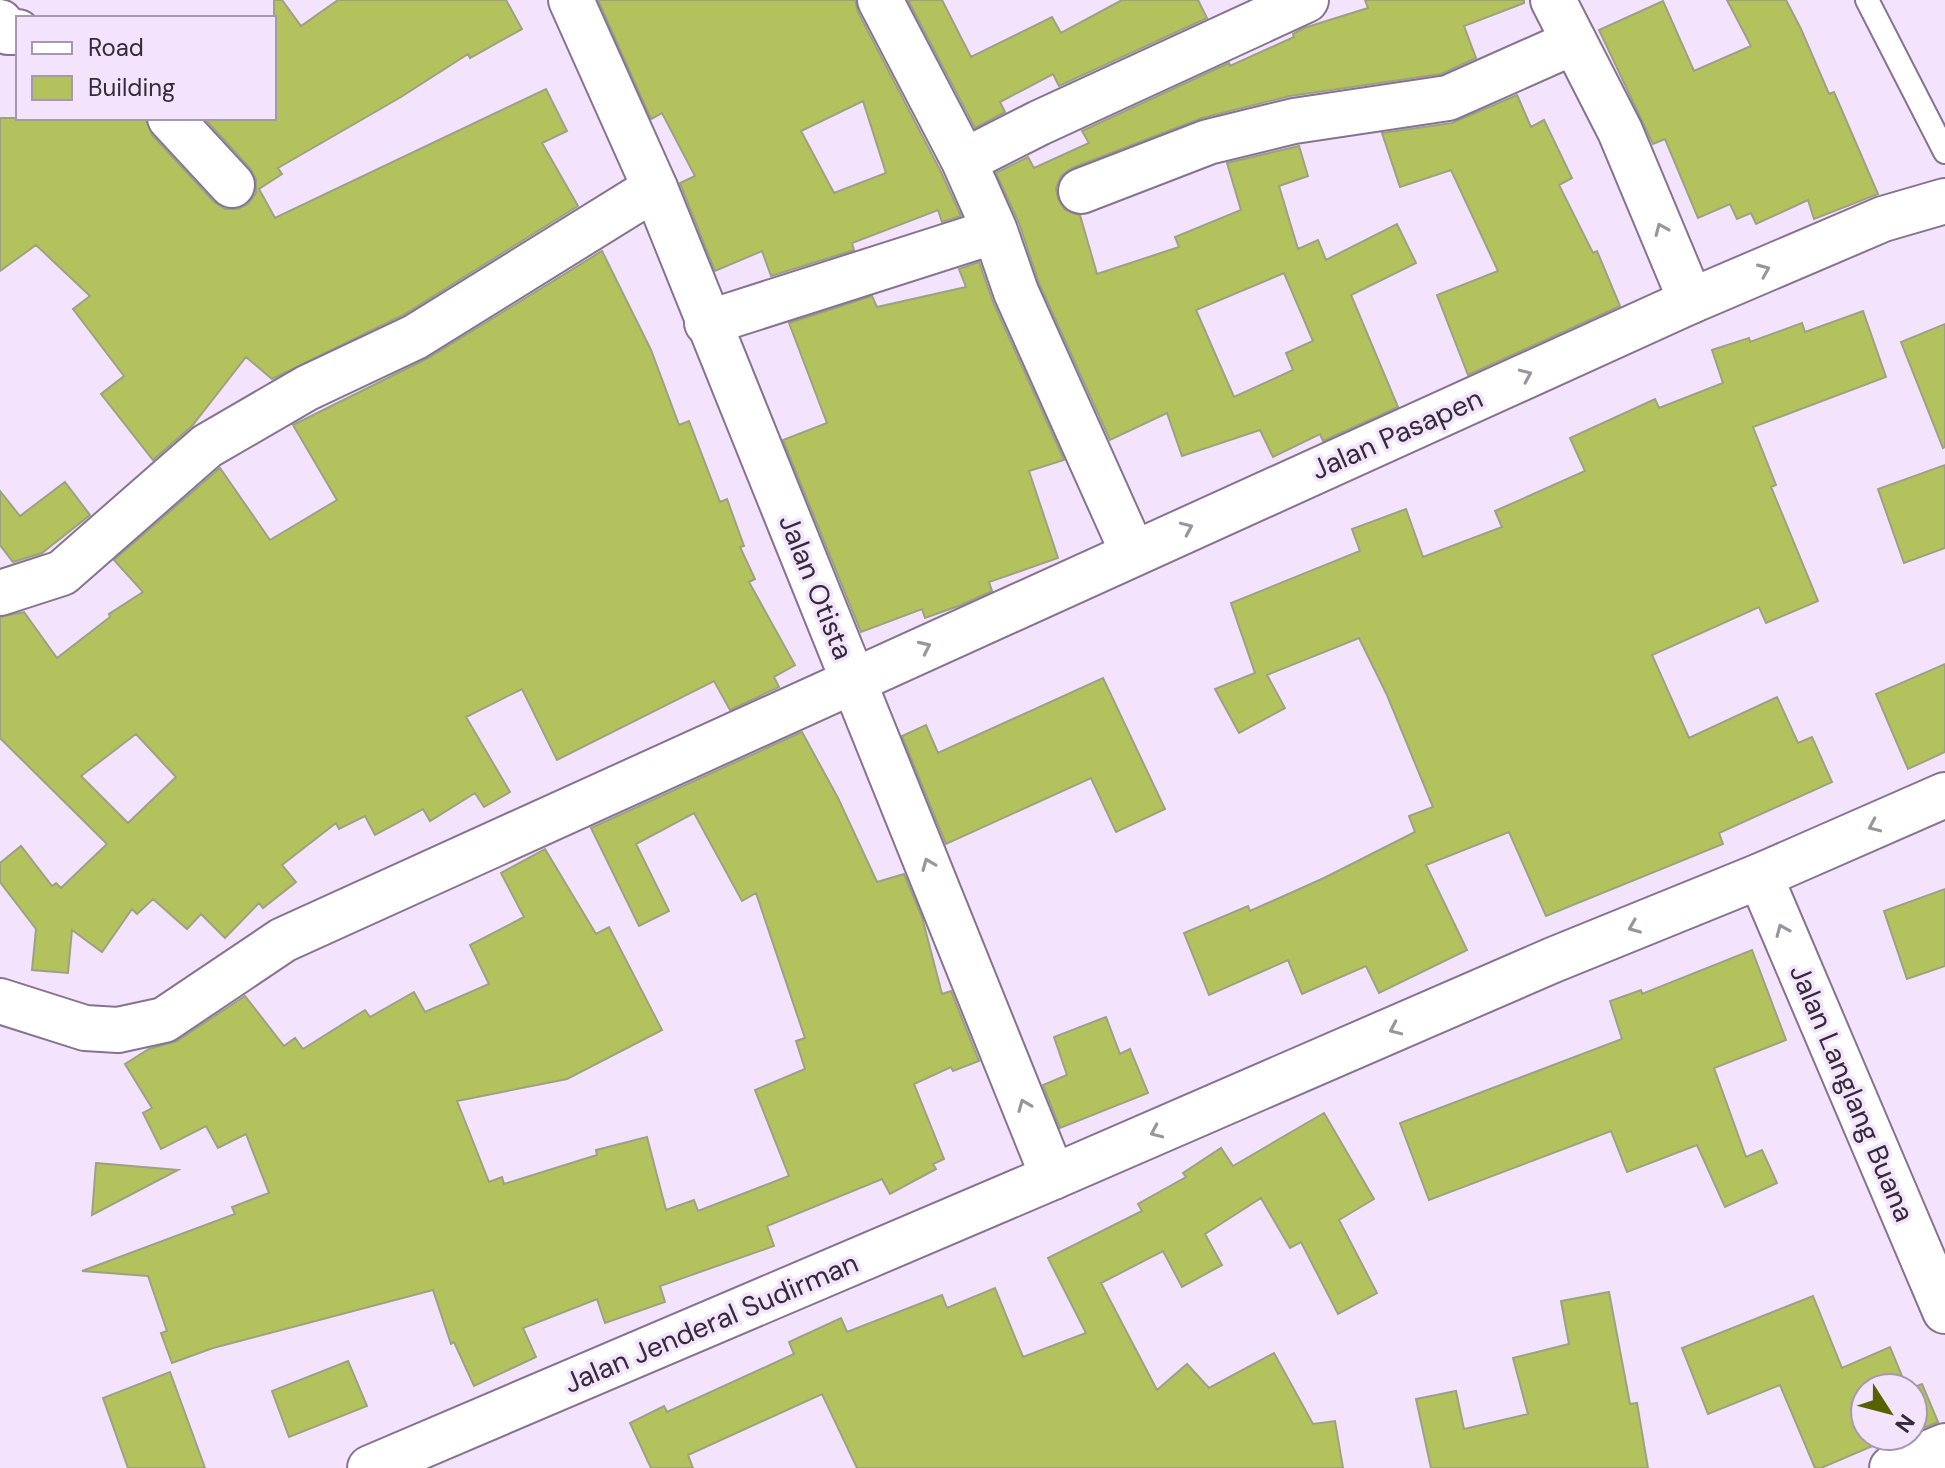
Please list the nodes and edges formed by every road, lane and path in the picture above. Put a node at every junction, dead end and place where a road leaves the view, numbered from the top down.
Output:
1 (571, 0) edge
2 (880, 0) edge
3 (1306, 0) edge
4 (1553, 0) edge
5 (1867, 0) edge
6 (0, 22) edge
7 (16, 32) edge
8 (1574, 42) junction
9 (172, 120) edge
10 (1945, 152) edge
11 (964, 161) junction
12 (232, 185) dead end
13 (655, 188) junction
14 (1081, 191) dead end
15 (1945, 201) edge
16 (995, 231) junction
17 (1691, 301) junction
18 (707, 323) junction
19 (1133, 553) junction
20 (0, 593) edge
21 (854, 680) junction
22 (1945, 795) edge
23 (1760, 876) junction
24 (0, 1001) edge
25 (1053, 1177) junction
26 (1945, 1311) edge
27 (1945, 1446) edge
28 (370, 1468) edge
29 (1892, 1468) edge

1 - 13 street, Jalan Otista
2 - 11 street
3 - 11 street
4 - 8 street
5 - 10 lane
6 - 7 street
8 - 14 street
17 -> 8 street
9 - 12 street
11 - 16 street
13 - 18 street, Jalan Otista
13 - 20 street
17 -> 15 street, Jalan Pasapen
16 - 18 street
16 - 19 street
19 -> 17 street, Jalan Pasapen
18 - 21 street, Jalan Otista
21 -> 19 street, Jalan Pasapen
21 - 24 street, Jalan Pasapen
25 -> 21 street, Jalan Otista
22 -> 23 street, Jalan Jenderal Sudirman
23 -> 25 street, Jalan Jenderal Sudirman
26 -> 23 street, Jalan Langlang Buana
25 - 28 street, Jalan Jenderal Sudirman
27 - 29 street

